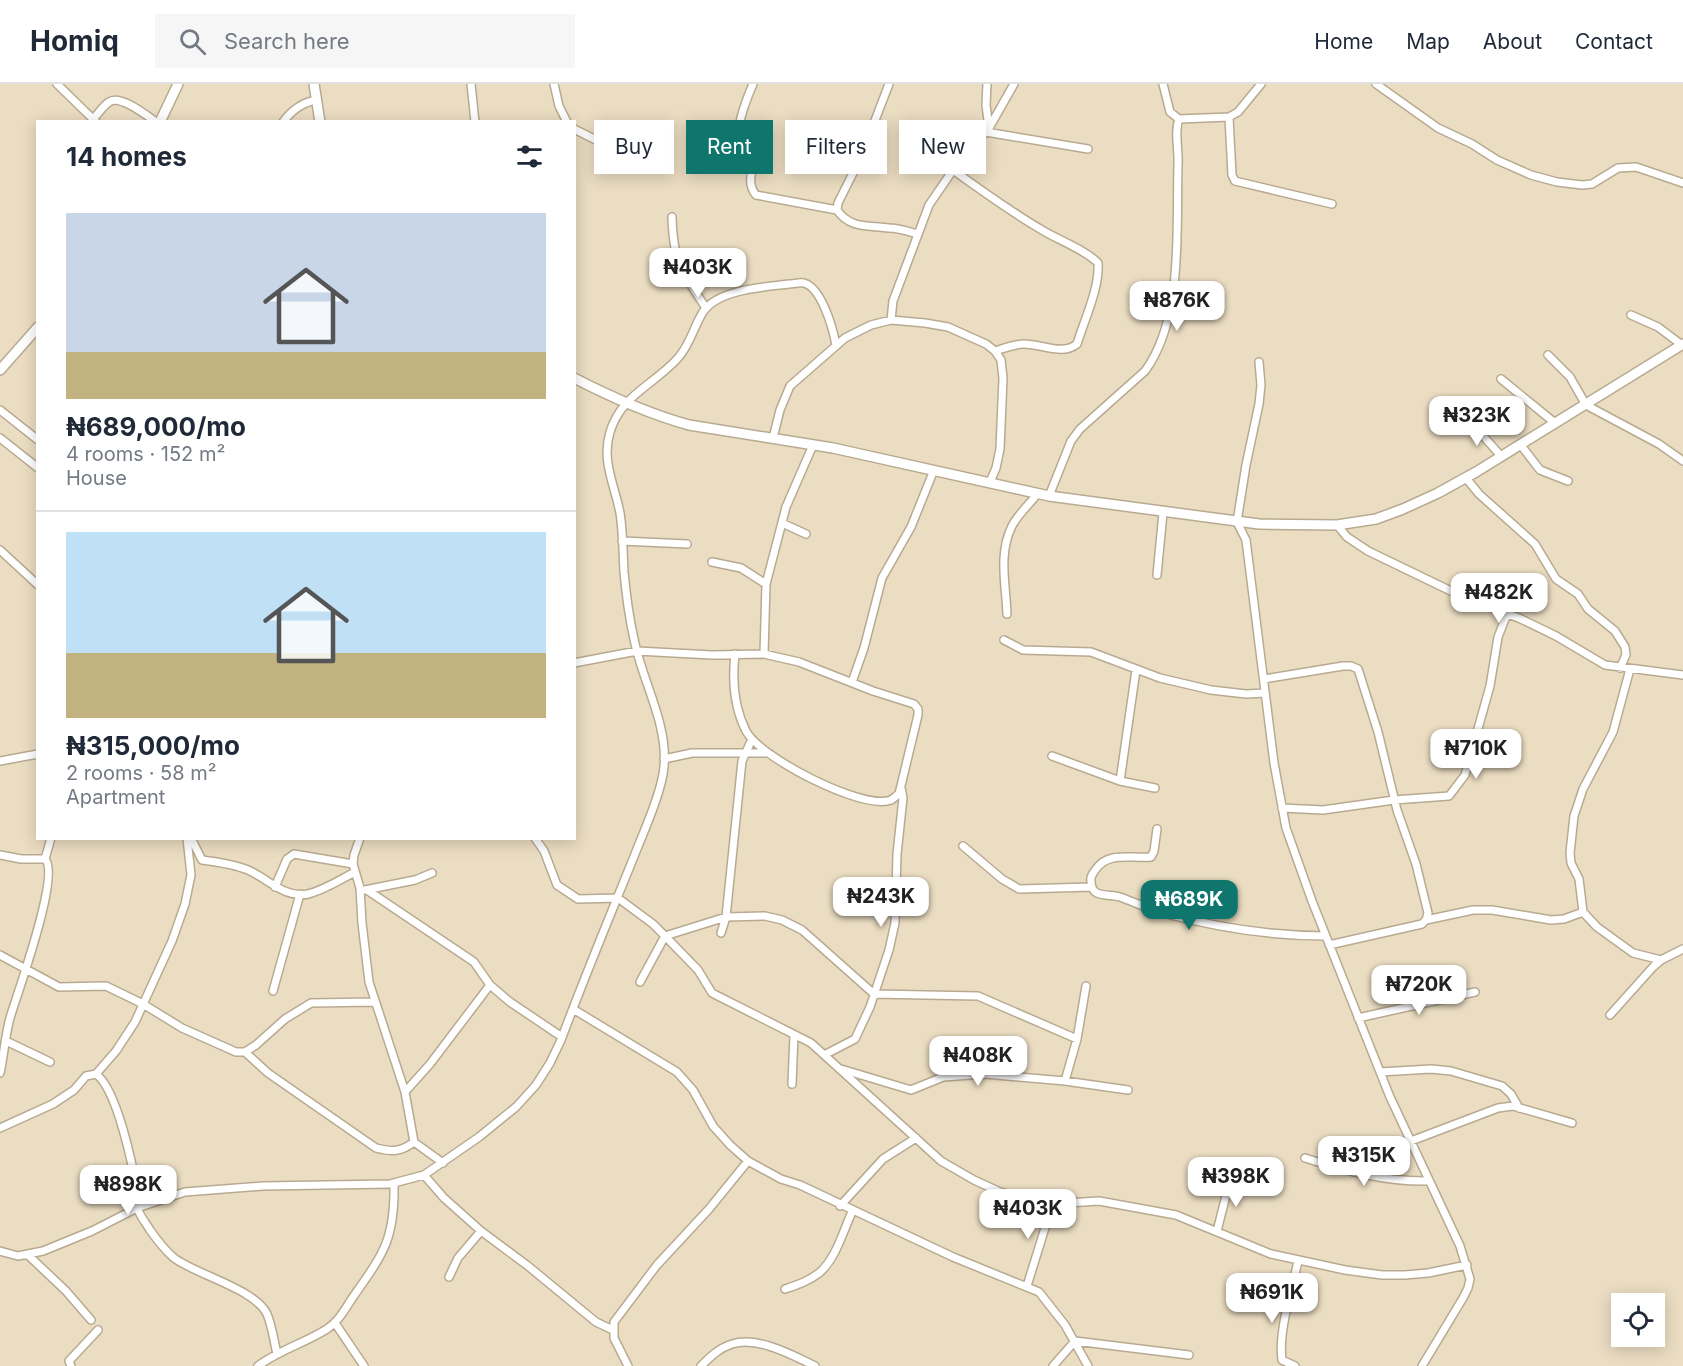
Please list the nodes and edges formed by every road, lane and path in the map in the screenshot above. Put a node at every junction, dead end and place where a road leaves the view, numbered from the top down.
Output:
1 (57, 84) edge
2 (178, 84) edge
3 (314, 84) edge
4 (471, 84) edge
5 (554, 84) edge
6 (753, 84) edge
7 (889, 84) edge
8 (987, 84) edge
9 (1014, 84) edge
10 (1163, 84) edge
11 (1261, 84) edge
12 (1376, 84) edge
13 (317, 99) junction
14 (1229, 117) junction
15 (1179, 119) junction
16 (94, 120) edge
17 (155, 120) edge
18 (159, 120) edge
19 (285, 120) edge
20 (320, 120) edge
21 (475, 120) edge
22 (566, 120) edge
23 (576, 130) edge
24 (987, 130) junction
25 (594, 139) edge
26 (1088, 149) dead end
27 (950, 174) edge
28 (959, 174) edge
29 (1683, 183) edge
30 (1332, 204) dead end
31 (837, 210) junction
32 (672, 217) dead end
33 (917, 234) junction
34 (706, 308) junction
35 (1632, 315) dead end
36 (891, 320) junction
37 (36, 329) edge
38 (1683, 344) edge
39 (837, 345) junction
40 (995, 351) junction
41 (1548, 355) dead end
42 (1259, 362) dead end
43 (0, 370) edge
44 (576, 379) edge
45 (1501, 379) dead end
46 (626, 402) junction
47 (1586, 405) junction
48 (0, 410) edge
49 (1462, 423) dead end
50 (1555, 423) junction
51 (0, 438) edge
52 (36, 438) edge
53 (773, 438) junction
54 (813, 444) junction
55 (1520, 444) junction
56 (1501, 456) junction
57 (1683, 461) edge
58 (36, 466) edge
59 (934, 470) junction
60 (1466, 478) junction
61 (1568, 481) dead end
62 (990, 482) junction
63 (1038, 493) junction
64 (1049, 496) junction
65 (1163, 513) junction
66 (1237, 522) junction
67 (782, 523) junction
68 (1260, 524) junction
69 (1337, 525) junction
70 (806, 534) dead end
71 (1246, 540) junction
72 (622, 541) junction
73 (687, 544) dead end
74 (0, 550) edge
75 (712, 562) dead end
76 (1157, 575) dead end
77 (36, 583) edge
78 (766, 584) junction
79 (1007, 614) dead end
80 (1507, 614) junction
81 (1004, 639) dead end
82 (637, 651) junction
83 (735, 654) junction
84 (764, 654) junction
85 (576, 663) edge
86 (1620, 668) junction
87 (1630, 669) junction
88 (1136, 670) junction
89 (1683, 675) edge
90 (1264, 679) junction
91 (852, 682) junction
92 (1265, 693) junction
93 (752, 739) junction
94 (746, 753) junction
95 (768, 753) junction
96 (36, 754) edge
97 (1052, 756) dead end
98 (664, 759) junction
99 (0, 761) edge
100 (1120, 781) junction
101 (901, 788) junction
102 (1155, 788) dead end
103 (1394, 800) junction
104 (1282, 808) junction
105 (1156, 829) dead end
106 (50, 840) edge
107 (189, 840) edge
108 (190, 840) edge
109 (359, 840) edge
110 (536, 840) edge
111 (963, 846) dead end
112 (0, 855) edge
113 (45, 859) junction
114 (354, 868) junction
115 (432, 873) dead end
116 (276, 887) junction
117 (1092, 887) junction
118 (364, 889) junction
119 (300, 894) junction
120 (618, 898) junction
121 (1583, 912) junction
122 (726, 917) junction
123 (1426, 921) junction
124 (721, 933) dead end
125 (665, 936) junction
126 (1326, 936) junction
127 (1329, 945) junction
128 (1683, 949) edge
129 (0, 955) edge
130 (1661, 960) junction
131 (26, 969) junction
132 (640, 982) dead end
133 (490, 984) junction
134 (1086, 986) dead end
135 (273, 991) dead end
136 (1475, 992) dead end
137 (874, 994) junction
138 (375, 1002) junction
139 (143, 1004) junction
140 (573, 1009) junction
141 (1610, 1015) dead end
142 (1358, 1018) junction
143 (795, 1035) junction
144 (562, 1037) junction
145 (1077, 1039) junction
146 (6, 1041) junction
147 (245, 1052) junction
148 (826, 1054) junction
149 (50, 1062) dead end
150 (838, 1068) junction
151 (1380, 1072) junction
152 (0, 1073) edge
153 (96, 1074) junction
154 (1065, 1081) junction
155 (792, 1084) dead end
156 (1128, 1090) dead end
157 (405, 1092) junction
158 (1519, 1108) junction
159 (1572, 1123) dead end
160 (0, 1128) edge
161 (916, 1138) junction
162 (1411, 1141) junction
163 (414, 1142) junction
164 (1305, 1158) dead end
165 (748, 1161) junction
166 (443, 1163) junction
167 (424, 1175) junction
168 (1230, 1180) dead end
169 (1429, 1181) junction
170 (394, 1184) junction
171 (1053, 1202) junction
172 (840, 1206) junction
173 (137, 1208) junction
174 (852, 1212) junction
175 (481, 1231) junction
176 (1217, 1231) junction
177 (0, 1251) edge
178 (28, 1255) junction
179 (1298, 1261) junction
180 (1467, 1265) junction
181 (449, 1277) dead end
182 (1027, 1286) junction
183 (785, 1289) dead end
184 (91, 1320) dead end
185 (335, 1323) junction
186 (98, 1330) dead end
187 (613, 1330) junction
188 (1075, 1341) junction
189 (277, 1354) junction
190 (1189, 1355) dead end
191 (72, 1366) edge
192 (258, 1366) edge
193 (364, 1366) edge
194 (628, 1366) edge
195 (701, 1366) edge
196 (815, 1366) edge
197 (1053, 1366) edge
198 (1088, 1366) edge
199 (1295, 1366) edge
200 (1422, 1366) edge

1 - 16 street
2 - 18 main road
3 - 13 main road
4 - 21 street
5 - 22 street
6 - 31 street
7 - 31 street
8 - 24 street
9 - 24 street
10 - 15 street
11 - 14 street
12 - 29 street
13 - 19 street
13 - 20 main road
14 - 15 street
14 - 30 street
15 - 64 street
16 - 17 street
23 - 25 street
24 - 26 street
27 - 33 street
28 - 40 street
31 - 33 street
32 - 34 street
33 - 36 street
34 - 39 street
34 - 46 street
35 - 38 street
36 - 39 street
36 - 40 street
37 - 43 main road
38 - 47 main road
39 - 53 street
40 - 62 street
41 - 47 street
42 - 66 street
44 - 46 main road
45 - 50 street
46 - 53 main road
46 - 72 street
47 - 50 main road
47 - 57 street
48 - 52 street
49 - 56 street
50 - 55 main road
51 - 58 street
53 - 54 main road
54 - 59 main road
54 - 67 street
55 - 56 main road
55 - 61 street
56 - 60 main road
59 - 62 main road
59 - 91 street
60 - 69 main road
60 - 86 street
62 - 63 main road
63 - 64 main road
63 - 79 street
64 - 65 main road
65 - 66 main road
65 - 76 street
66 - 68 main road
66 - 71 street
67 - 70 street
67 - 78 street
68 - 69 main road
68 - 71 street
69 - 80 street
71 - 90 street
72 - 73 street
72 - 82 street
74 - 77 street
75 - 78 street
78 - 84 street
80 - 86 street
80 - 103 street
81 - 88 street
82 - 83 street
82 - 85 street
82 - 98 street
83 - 84 street
83 - 93 street
84 - 91 street
86 - 87 street
87 - 89 street
87 - 121 street
88 - 92 street
88 - 100 street
90 - 92 street
90 - 103 street
91 - 101 street
92 - 104 street
93 - 94 street
93 - 95 street
94 - 95 street
94 - 98 street
94 - 122 street
95 - 101 street
96 - 99 street
97 - 100 street
98 - 120 street
100 - 102 street
101 - 137 street
103 - 104 street
103 - 123 street
104 - 126 street
105 - 117 street
106 - 113 street
107 - 139 street
108 - 116 street
109 - 114 street
110 - 120 street
111 - 117 street
112 - 113 street
113 - 131 street
114 - 116 street
114 - 118 street
114 - 119 street
115 - 118 street
116 - 119 street
117 - 126 street
118 - 133 street
118 - 138 street
119 - 135 street
120 - 125 street
120 - 140 street
121 - 123 street
121 - 130 street
122 - 124 street
122 - 125 street
122 - 137 street
123 - 127 street
125 - 132 street
125 - 143 street
126 - 127 street
127 - 142 street
128 - 130 street
129 - 131 street
130 - 141 street
131 - 139 street
131 - 146 street
133 - 144 street
133 - 157 street
134 - 145 street
136 - 142 street
137 - 145 street
137 - 148 street
138 - 147 street
138 - 157 street
139 - 147 street
139 - 153 street
140 - 144 street
140 - 165 street
142 - 151 street
143 - 148 street
143 - 155 street
144 - 166 street
145 - 154 street
146 - 149 street
146 - 152 street
147 - 163 street
148 - 150 street
150 - 154 street
150 - 161 street
151 - 158 street
151 - 162 street
153 - 160 street
153 - 173 street
154 - 156 street
157 - 163 street
158 - 159 street
158 - 162 street
161 - 171 street
161 - 172 street
162 - 169 street
163 - 166 street
164 - 169 street
165 - 172 street
165 - 187 street
166 - 167 street
167 - 170 street
167 - 175 street
168 - 176 street
169 - 180 street
170 - 173 street
170 - 185 street
171 - 176 street
171 - 182 street
172 - 174 street
173 - 178 street
173 - 189 street
174 - 182 street
174 - 183 street
175 - 181 street
175 - 187 street
176 - 179 street
177 - 178 street
178 - 184 street
179 - 180 street
179 - 199 street
180 - 200 street
182 - 188 street
185 - 189 street
185 - 193 street
186 - 191 street
187 - 194 street
188 - 190 street
188 - 197 street
188 - 198 street
189 - 192 street
195 - 196 street

